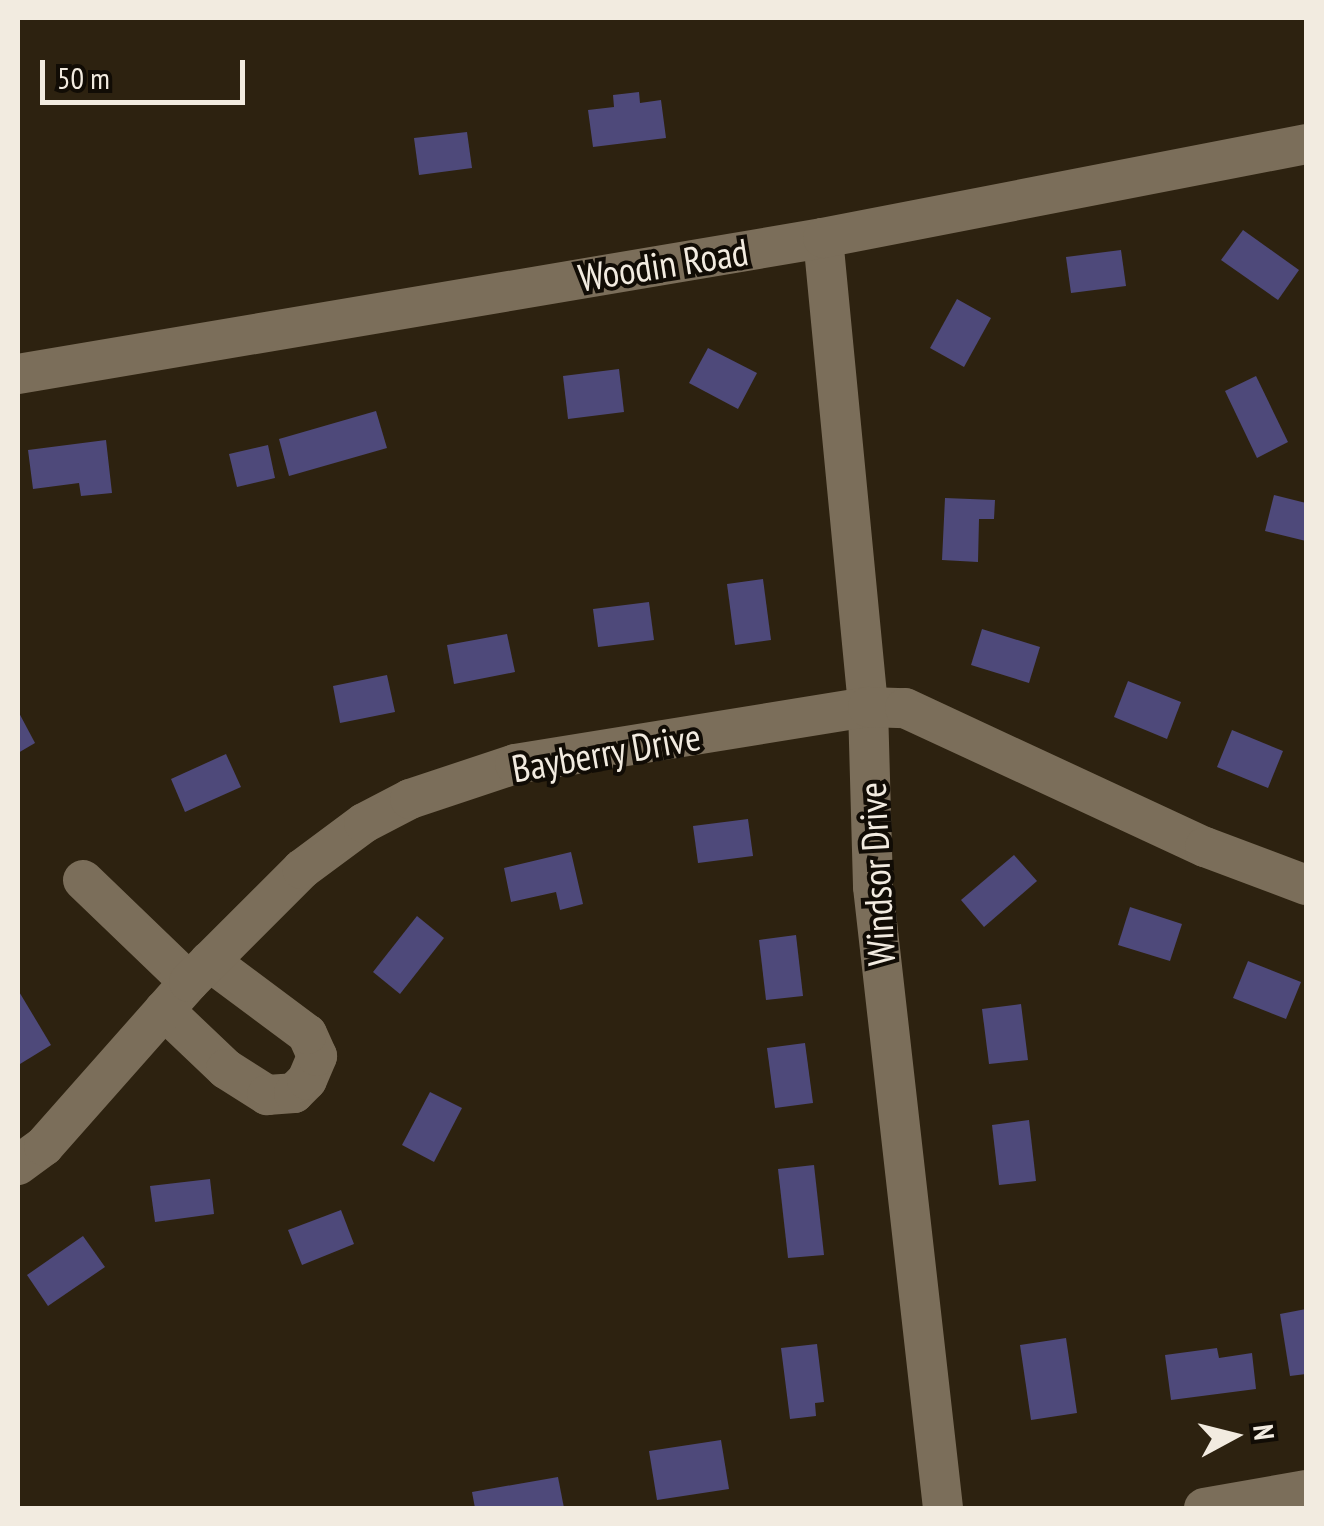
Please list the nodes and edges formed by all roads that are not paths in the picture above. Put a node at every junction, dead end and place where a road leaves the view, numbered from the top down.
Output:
1 (1306, 144) edge
2 (823, 238) junction
3 (18, 374) edge
4 (868, 707) junction
5 (83, 880) dead end
6 (1306, 885) edge
7 (187, 984) junction
8 (18, 1165) edge
9 (1306, 1490) edge
10 (943, 1508) edge
11 (1204, 1508) edge

1 - 2 street, Woodin Road
2 - 3 street, Woodin Road
2 - 4 street, Windsor Drive
4 - 6 street, Bayberry Drive
4 - 7 street, Bayberry Drive
4 - 10 street, Windsor Drive
5 - 7 street
7 - 8 street, Bayberry Drive
9 - 11 street

